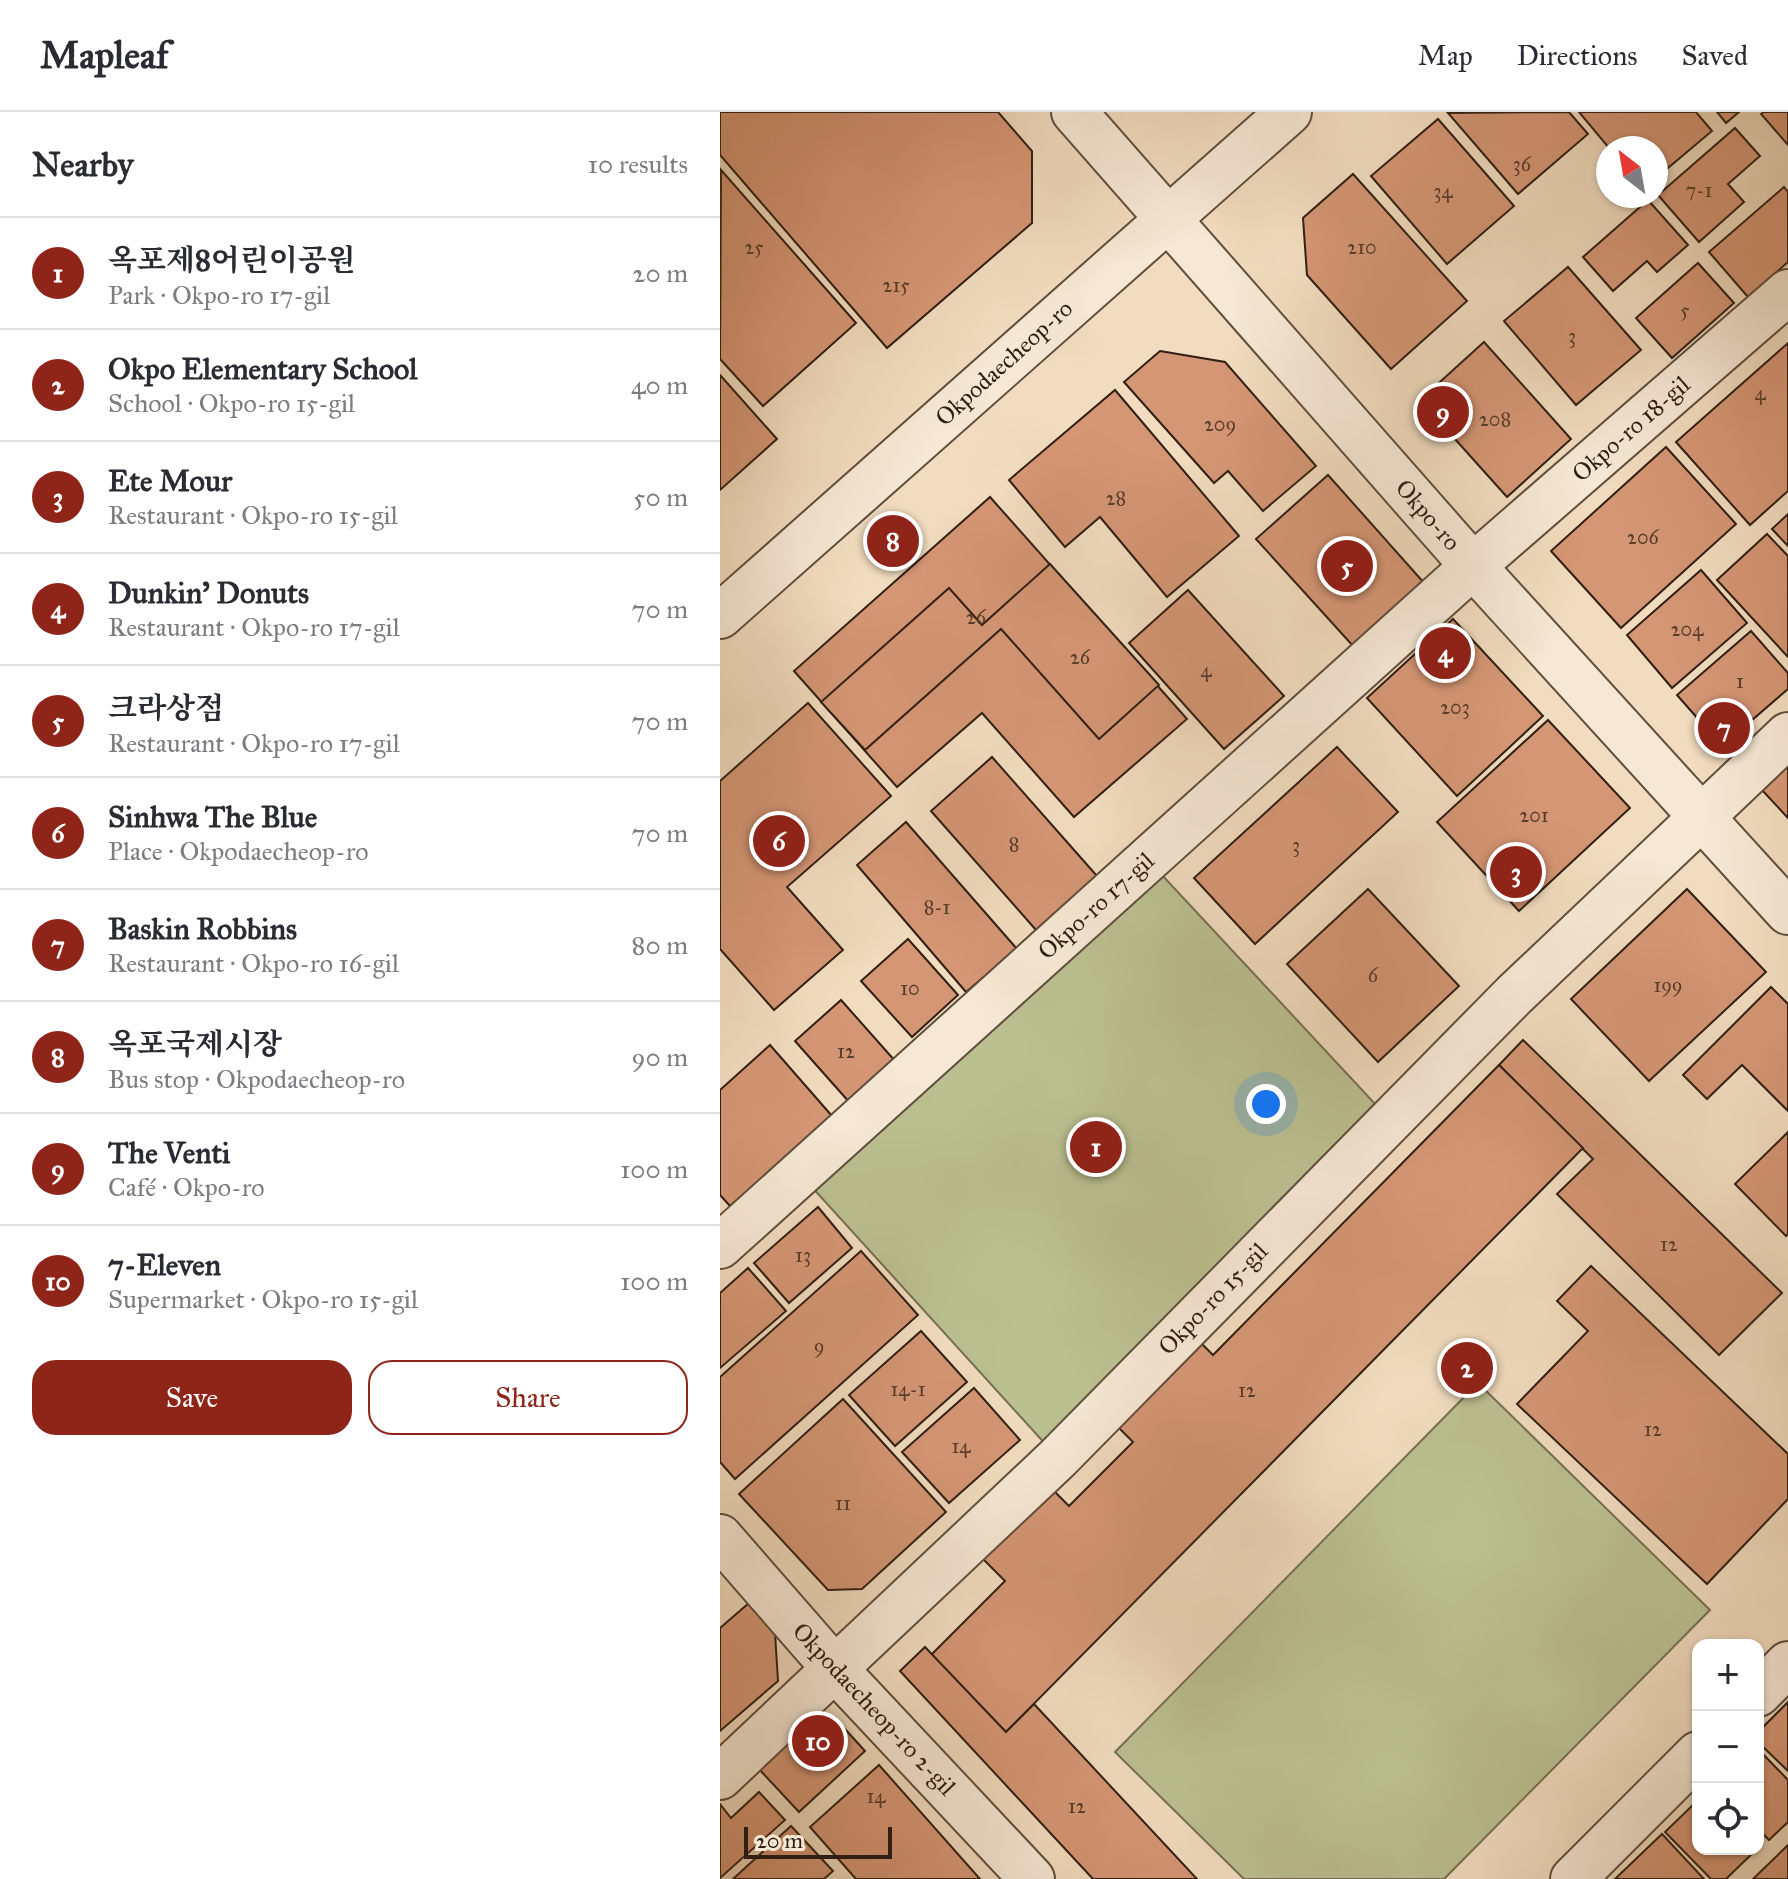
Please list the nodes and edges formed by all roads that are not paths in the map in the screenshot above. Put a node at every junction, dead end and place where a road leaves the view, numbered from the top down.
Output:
1 (1074, 112) edge
2 (1289, 112) edge
3 (1166, 218) junction
4 (1788, 292) edge
5 (1473, 566) junction
6 (720, 616) edge
7 (1788, 735) edge
8 (1701, 816) junction
9 (1788, 912) edge
10 (720, 1246) edge
11 (720, 1537) edge
12 (1788, 1664) edge
13 (835, 1669) junction
14 (1764, 1688) edge
15 (1692, 1760) edge
16 (720, 1777) edge
17 (1032, 1879) edge
18 (1573, 1879) edge

1 - 3 street, Okpo-ro
2 - 3 street, Okpodaecheop-ro
3 - 5 street, Okpo-ro
3 - 6 street, Okpodaecheop-ro
4 - 5 street, Okpo-ro 18-gil
5 - 8 street, Okpo-ro
5 - 10 street, Okpo-ro 17-gil
7 - 8 street, Okpo-ro 15-gil
8 - 9 street, Okpo-ro
8 - 13 street, Okpo-ro 15-gil
11 - 13 street, Okpodaecheop-ro 2-gil
12 - 14 street
13 - 16 street, Okpo-ro 15-gil
13 - 17 street, Okpodaecheop-ro 2-gil
15 - 18 street

